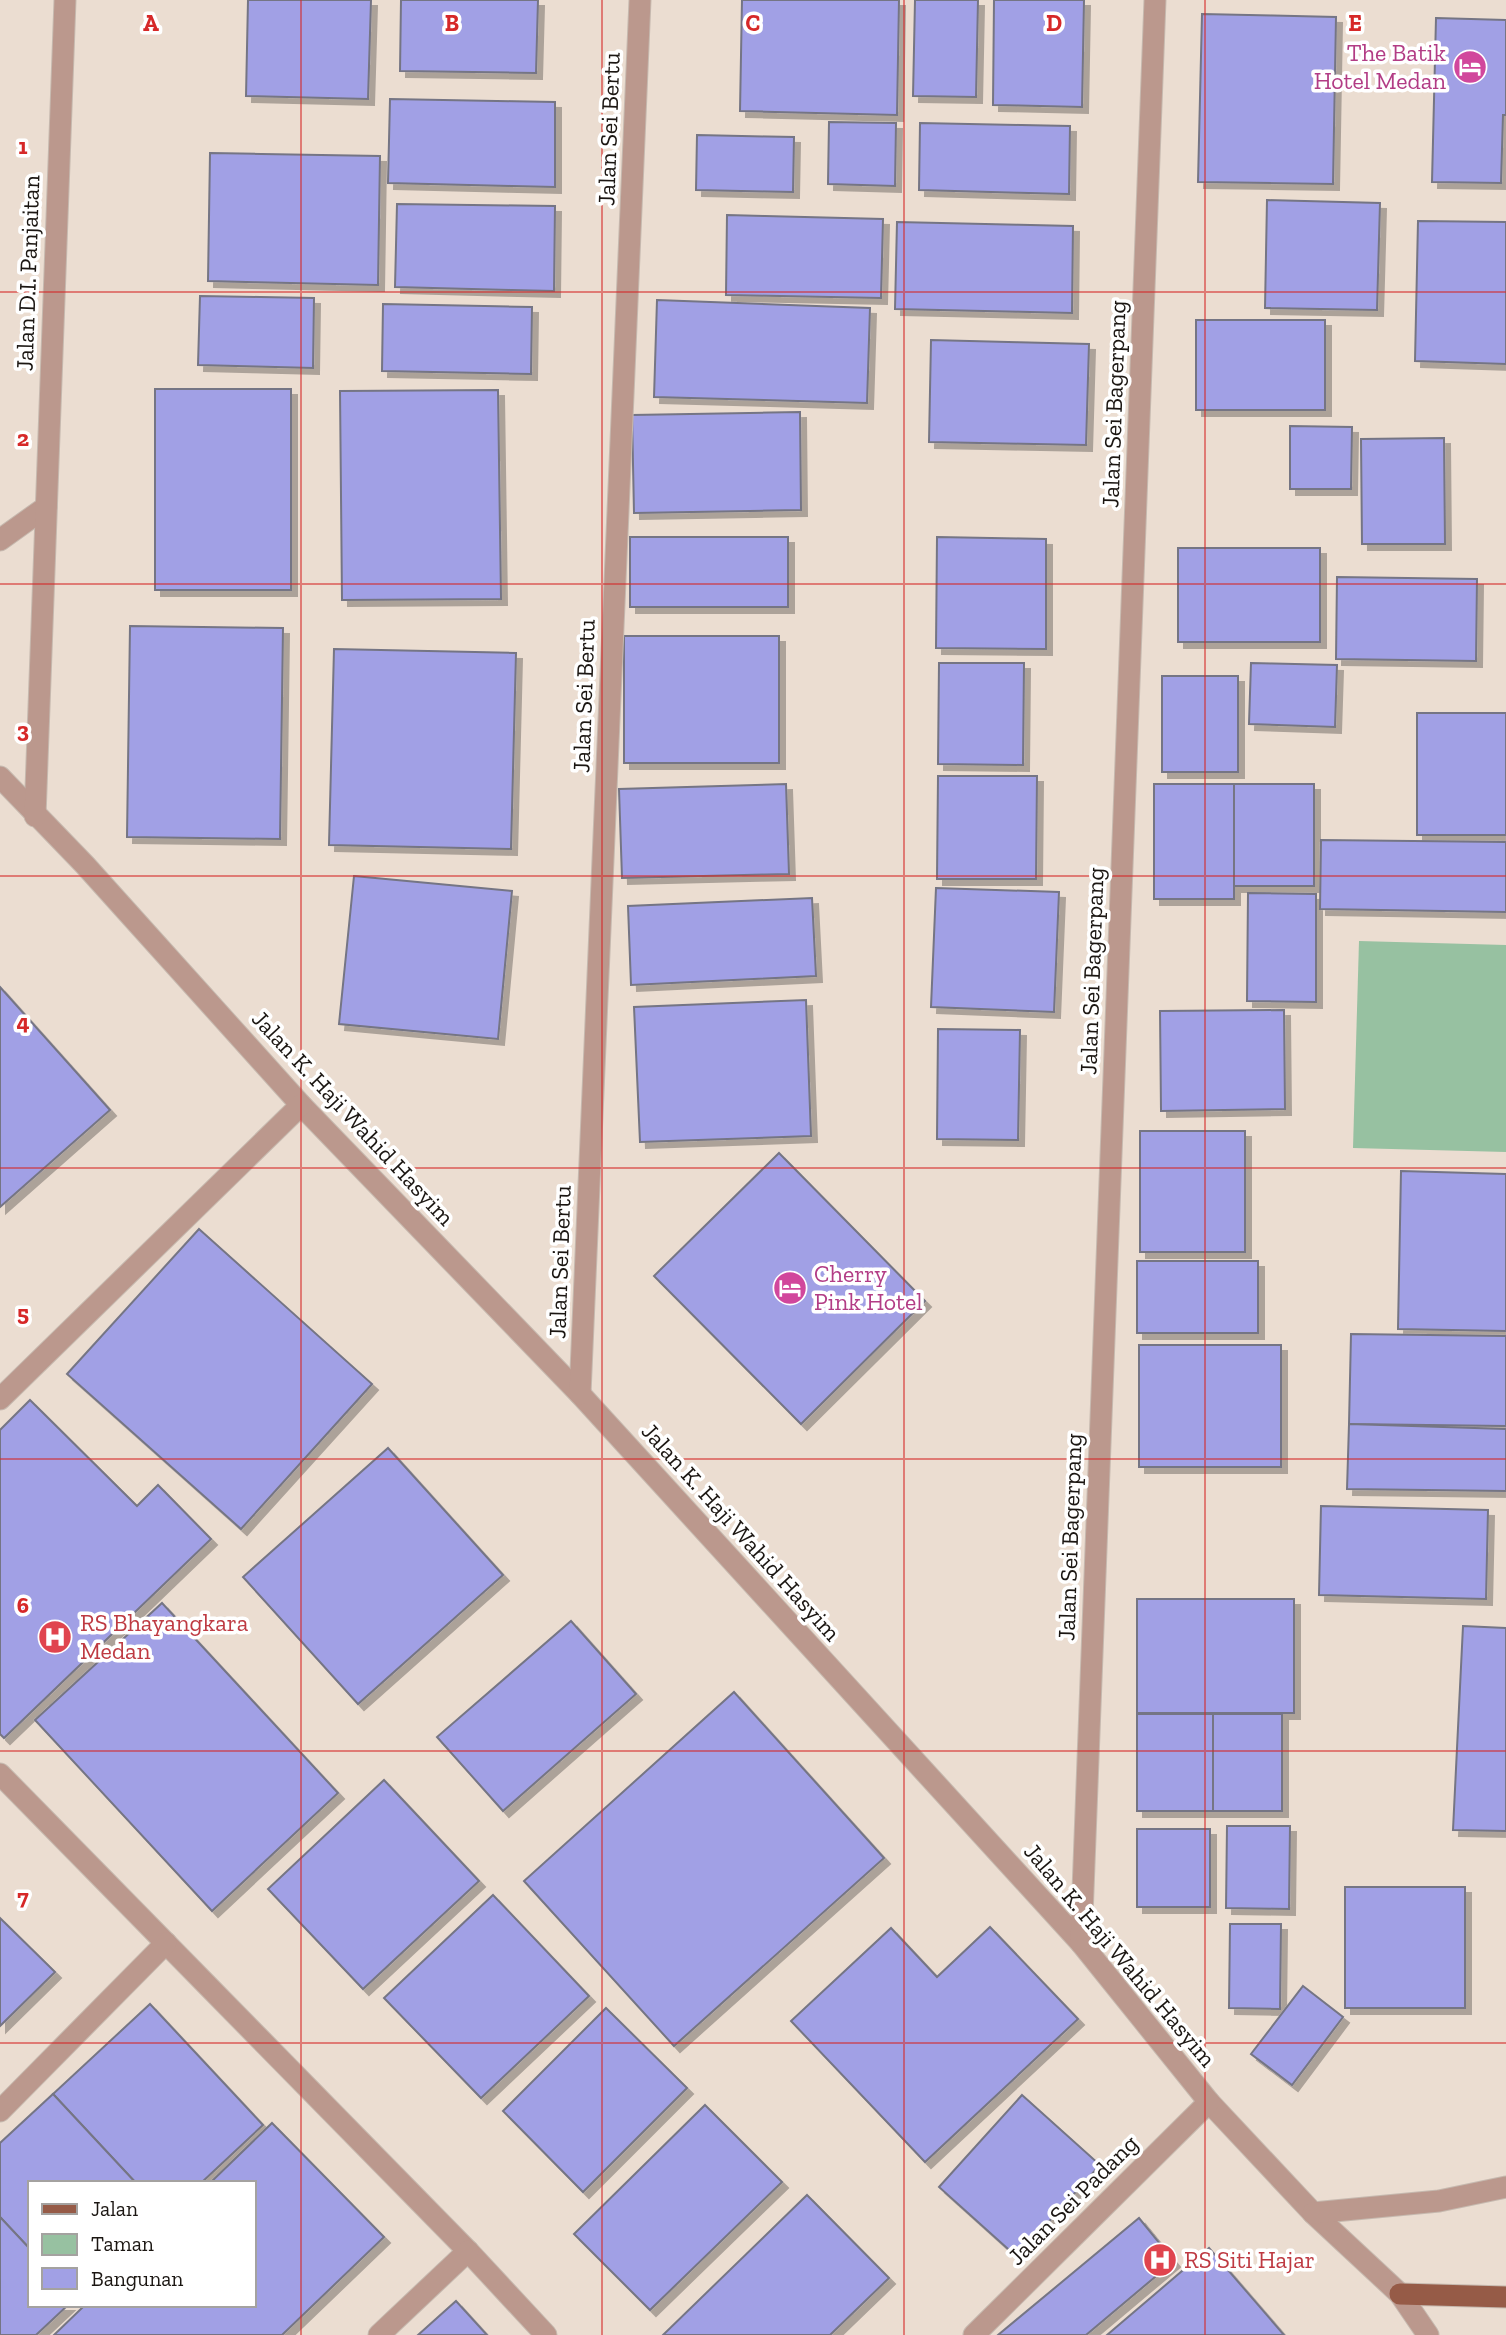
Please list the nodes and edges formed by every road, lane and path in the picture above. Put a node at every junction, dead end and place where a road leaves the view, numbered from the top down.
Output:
1 (65, 0) edge
2 (640, 0) edge
3 (1155, 0) edge
4 (46, 507) junction
5 (0, 540) edge
6 (0, 777) edge
7 (35, 816) junction
8 (301, 1105) junction
9 (580, 1394) junction
10 (0, 1399) edge
11 (0, 1774) edge
12 (166, 1943) junction
13 (1081, 1943) junction
14 (1209, 2102) junction
15 (0, 2111) edge
16 (1506, 2188) edge
17 (1313, 2213) junction
18 (468, 2251) junction
19 (1400, 2294) junction
20 (1506, 2297) edge
21 (1506, 2307) edge
22 (379, 2335) edge
23 (546, 2335) edge
24 (974, 2335) edge
25 (1428, 2335) edge

1 - 4 street, Jalan D.I. Panjaitan
2 - 9 street, Jalan Sei Bertu
3 - 13 street, Jalan Sei Bagerpang
4 - 5 street
4 - 7 street, Jalan D.I. Panjaitan
6 - 7 street, Jalan K. Haji Wahid Hasyim
7 - 8 street, Jalan K. Haji Wahid Hasyim
8 - 9 street, Jalan K. Haji Wahid Hasyim
8 - 10 street
9 - 13 street, Jalan K. Haji Wahid Hasyim
11 - 12 street
12 - 15 street
12 - 18 street
13 - 14 street, Jalan K. Haji Wahid Hasyim
14 - 17 street, Jalan K. Haji Wahid Hasyim
14 - 24 street, Jalan Sei Padang
16 - 17 street
17 - 19 street, Jalan K. Haji Wahid Hasyim
18 - 22 street
18 - 23 street
19 - 20 main road
19 - 21 street
19 - 25 street, Jalan K. Haji Wahid Hasyim

